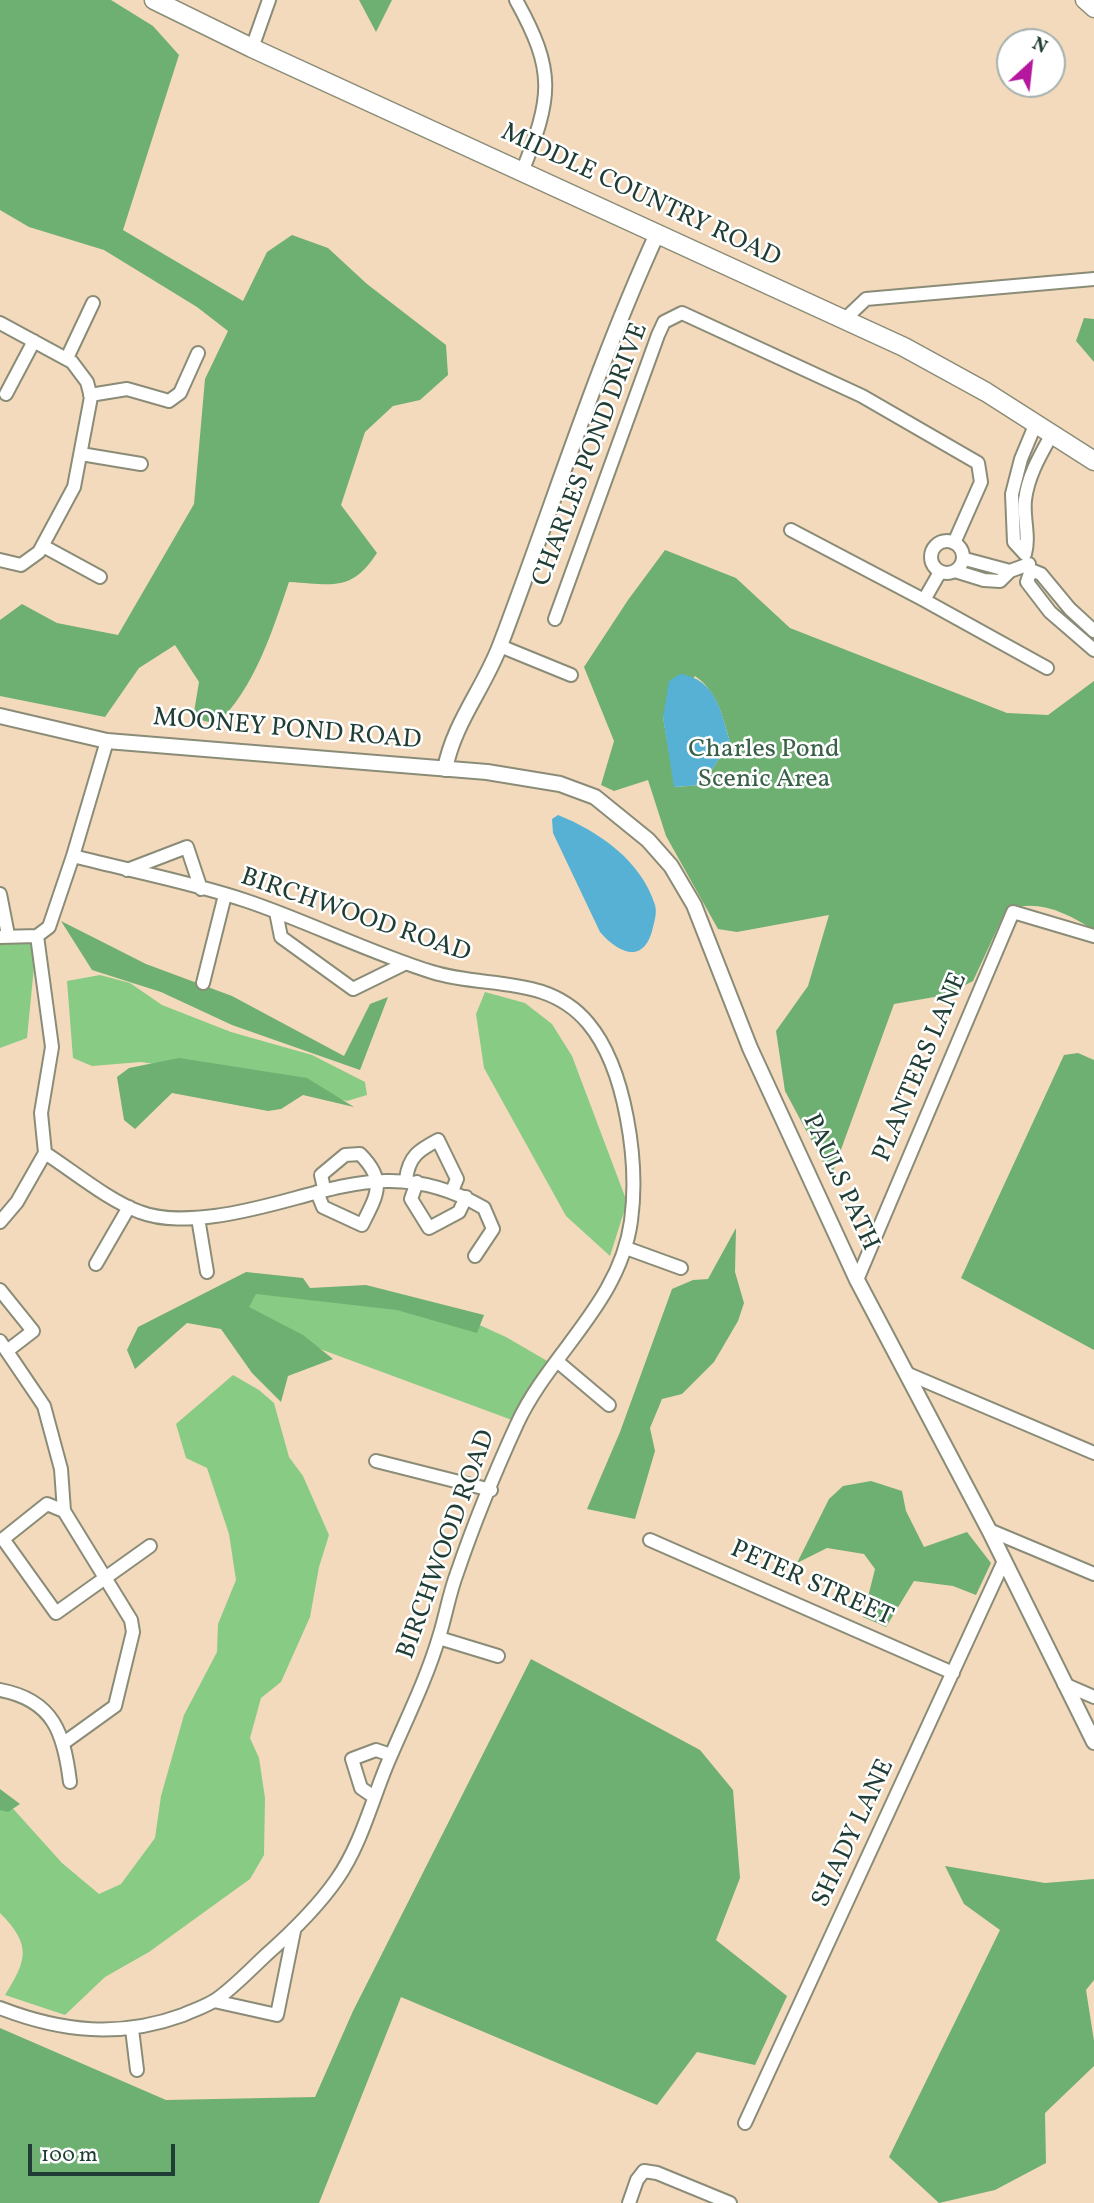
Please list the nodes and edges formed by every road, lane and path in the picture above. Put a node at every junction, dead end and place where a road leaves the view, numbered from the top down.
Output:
1 (154, 0) edge
2 (269, 0) edge
3 (516, 0) edge
4 (1084, 0) edge
5 (1094, 9) edge
6 (252, 48) junction
7 (522, 172) junction
8 (657, 233) junction
9 (1094, 279) edge
10 (93, 303) dead end
11 (846, 318) junction
12 (0, 323) edge
13 (34, 341) junction
14 (198, 353) dead end
15 (67, 358) junction
16 (6, 394) dead end
17 (90, 395) junction
18 (1036, 423) junction
19 (1052, 434) junction
20 (81, 454) junction
21 (1094, 461) edge
22 (141, 464) dead end
23 (791, 530) dead end
24 (954, 543) junction
25 (43, 546) junction
26 (965, 559) junction
27 (0, 560) edge
28 (1028, 563) junction
29 (1010, 571) junction
30 (940, 572) junction
31 (955, 572) junction
32 (100, 577) dead end
33 (924, 600) junction
34 (555, 620) dead end
35 (1094, 631) edge
36 (500, 646) junction
37 (1094, 650) edge
38 (1047, 668) dead end
39 (571, 676) dead end
40 (0, 716) edge
41 (107, 741) junction
42 (445, 769) junction
43 (74, 856) junction
44 (127, 870) junction
45 (201, 889) junction
46 (0, 894) edge
47 (225, 895) junction
48 (276, 912) junction
49 (4, 936) edge
50 (37, 936) junction
51 (1094, 936) edge
52 (406, 963) junction
53 (204, 982) dead end
54 (45, 1153) junction
55 (377, 1181) junction
56 (412, 1181) junction
57 (320, 1190) junction
58 (452, 1191) junction
59 (466, 1197) junction
60 (129, 1206) junction
61 (198, 1218) junction
62 (0, 1222) edge
63 (626, 1248) junction
64 (475, 1256) dead end
65 (96, 1264) dead end
66 (681, 1268) dead end
67 (207, 1272) dead end
68 (857, 1280) junction
69 (0, 1290) edge
70 (4, 1346) edge
71 (558, 1362) junction
72 (906, 1373) junction
73 (610, 1405) dead end
74 (1094, 1453) edge
75 (376, 1461) dead end
76 (491, 1490) junction
77 (64, 1511) junction
78 (989, 1530) junction
79 (650, 1539) dead end
80 (150, 1546) dead end
81 (1004, 1562) junction
82 (1094, 1574) edge
83 (106, 1580) junction
84 (439, 1639) junction
85 (498, 1656) dead end
86 (953, 1673) junction
87 (1064, 1684) junction
88 (0, 1690) edge
89 (1094, 1697) edge
90 (65, 1742) junction
91 (1094, 1742) edge
92 (391, 1755) junction
93 (70, 1782) dead end
94 (374, 1797) junction
95 (294, 1930) junction
96 (214, 2001) junction
97 (0, 2008) edge
98 (132, 2029) junction
99 (137, 2070) dead end
100 (745, 2123) dead end
101 (629, 2203) edge
102 (730, 2203) edge

1 - 6 main road, MIDDLE COUNTRY ROAD
2 - 6 street
3 - 7 street
4 - 5 main road
6 - 7 main road, MIDDLE COUNTRY ROAD
7 - 8 main road, MIDDLE COUNTRY ROAD
8 - 11 main road, MIDDLE COUNTRY ROAD
8 - 36 street, MOONEY POND ROAD
9 - 11 street
10 - 15 street
11 - 18 main road, MIDDLE COUNTRY ROAD
12 - 13 street
13 - 15 street
13 - 16 street
14 - 17 street
15 - 17 street
17 - 20 street
18 - 19 main road, MIDDLE COUNTRY ROAD
18 - 28 street
19 - 21 main road, MIDDLE COUNTRY ROAD
19 - 28 street
20 - 22 street
20 - 25 street
23 - 33 street
24 - 26 street
24 - 30 street, CHARLES POND DRIVE
24 - 34 street, CHARLES POND DRIVE
25 - 27 street
25 - 32 street
26 - 29 street
26 - 31 street
28 - 29 street
28 - 35 street
28 - 37 street
29 - 31 street
30 - 31 street
30 - 33 street
33 - 38 street
36 - 39 street
36 - 42 street, MOONEY POND ROAD
40 - 41 street, MOONEY POND ROAD
41 - 42 street, MOONEY POND ROAD
41 - 43 street
42 - 68 street, PAULS PATH
43 - 44 street, BIRCHWOOD ROAD
43 - 50 street
44 - 45 street, BIRCHWOOD ROAD
44 - 45 street
45 - 47 street, BIRCHWOOD ROAD
46 - 49 street
47 - 48 street, BIRCHWOOD ROAD
47 - 53 street
48 - 52 street, BIRCHWOOD ROAD
48 - 52 street
49 - 50 street
50 - 54 street
51 - 68 street, PLANTERS LANE
52 - 63 street, BIRCHWOOD ROAD
54 - 60 street
54 - 62 street
55 - 56 street
55 - 57 street
55 - 57 street
55 - 57 street
56 - 58 street
56 - 58 street
56 - 59 street
57 - 61 street
58 - 59 street
59 - 64 street
60 - 61 street
60 - 65 street
61 - 67 street
63 - 66 street
63 - 71 street, BIRCHWOOD ROAD
68 - 72 street, PAULS PATH
69 - 70 street
70 - 77 street
71 - 73 street
71 - 76 street, BIRCHWOOD ROAD
72 - 74 street
72 - 78 street, PAULS PATH
75 - 76 street
76 - 84 street, BIRCHWOOD ROAD
77 - 83 street
77 - 83 street
78 - 81 street, PAULS PATH
78 - 82 street
79 - 86 street, PETER STREET
80 - 83 street
81 - 86 street, SHADY LANE
81 - 87 street, PAULS PATH
83 - 90 street
84 - 85 street
84 - 92 street, BIRCHWOOD ROAD
86 - 100 street, SHADY LANE
87 - 89 street
87 - 91 street, PAULS PATH
88 - 90 street
90 - 93 street
92 - 94 street, BIRCHWOOD ROAD
92 - 94 street
94 - 95 street, BIRCHWOOD ROAD
95 - 96 street, BIRCHWOOD ROAD
95 - 96 street
96 - 98 street, BIRCHWOOD ROAD
97 - 98 street, BIRCHWOOD ROAD
98 - 99 street
101 - 102 street

